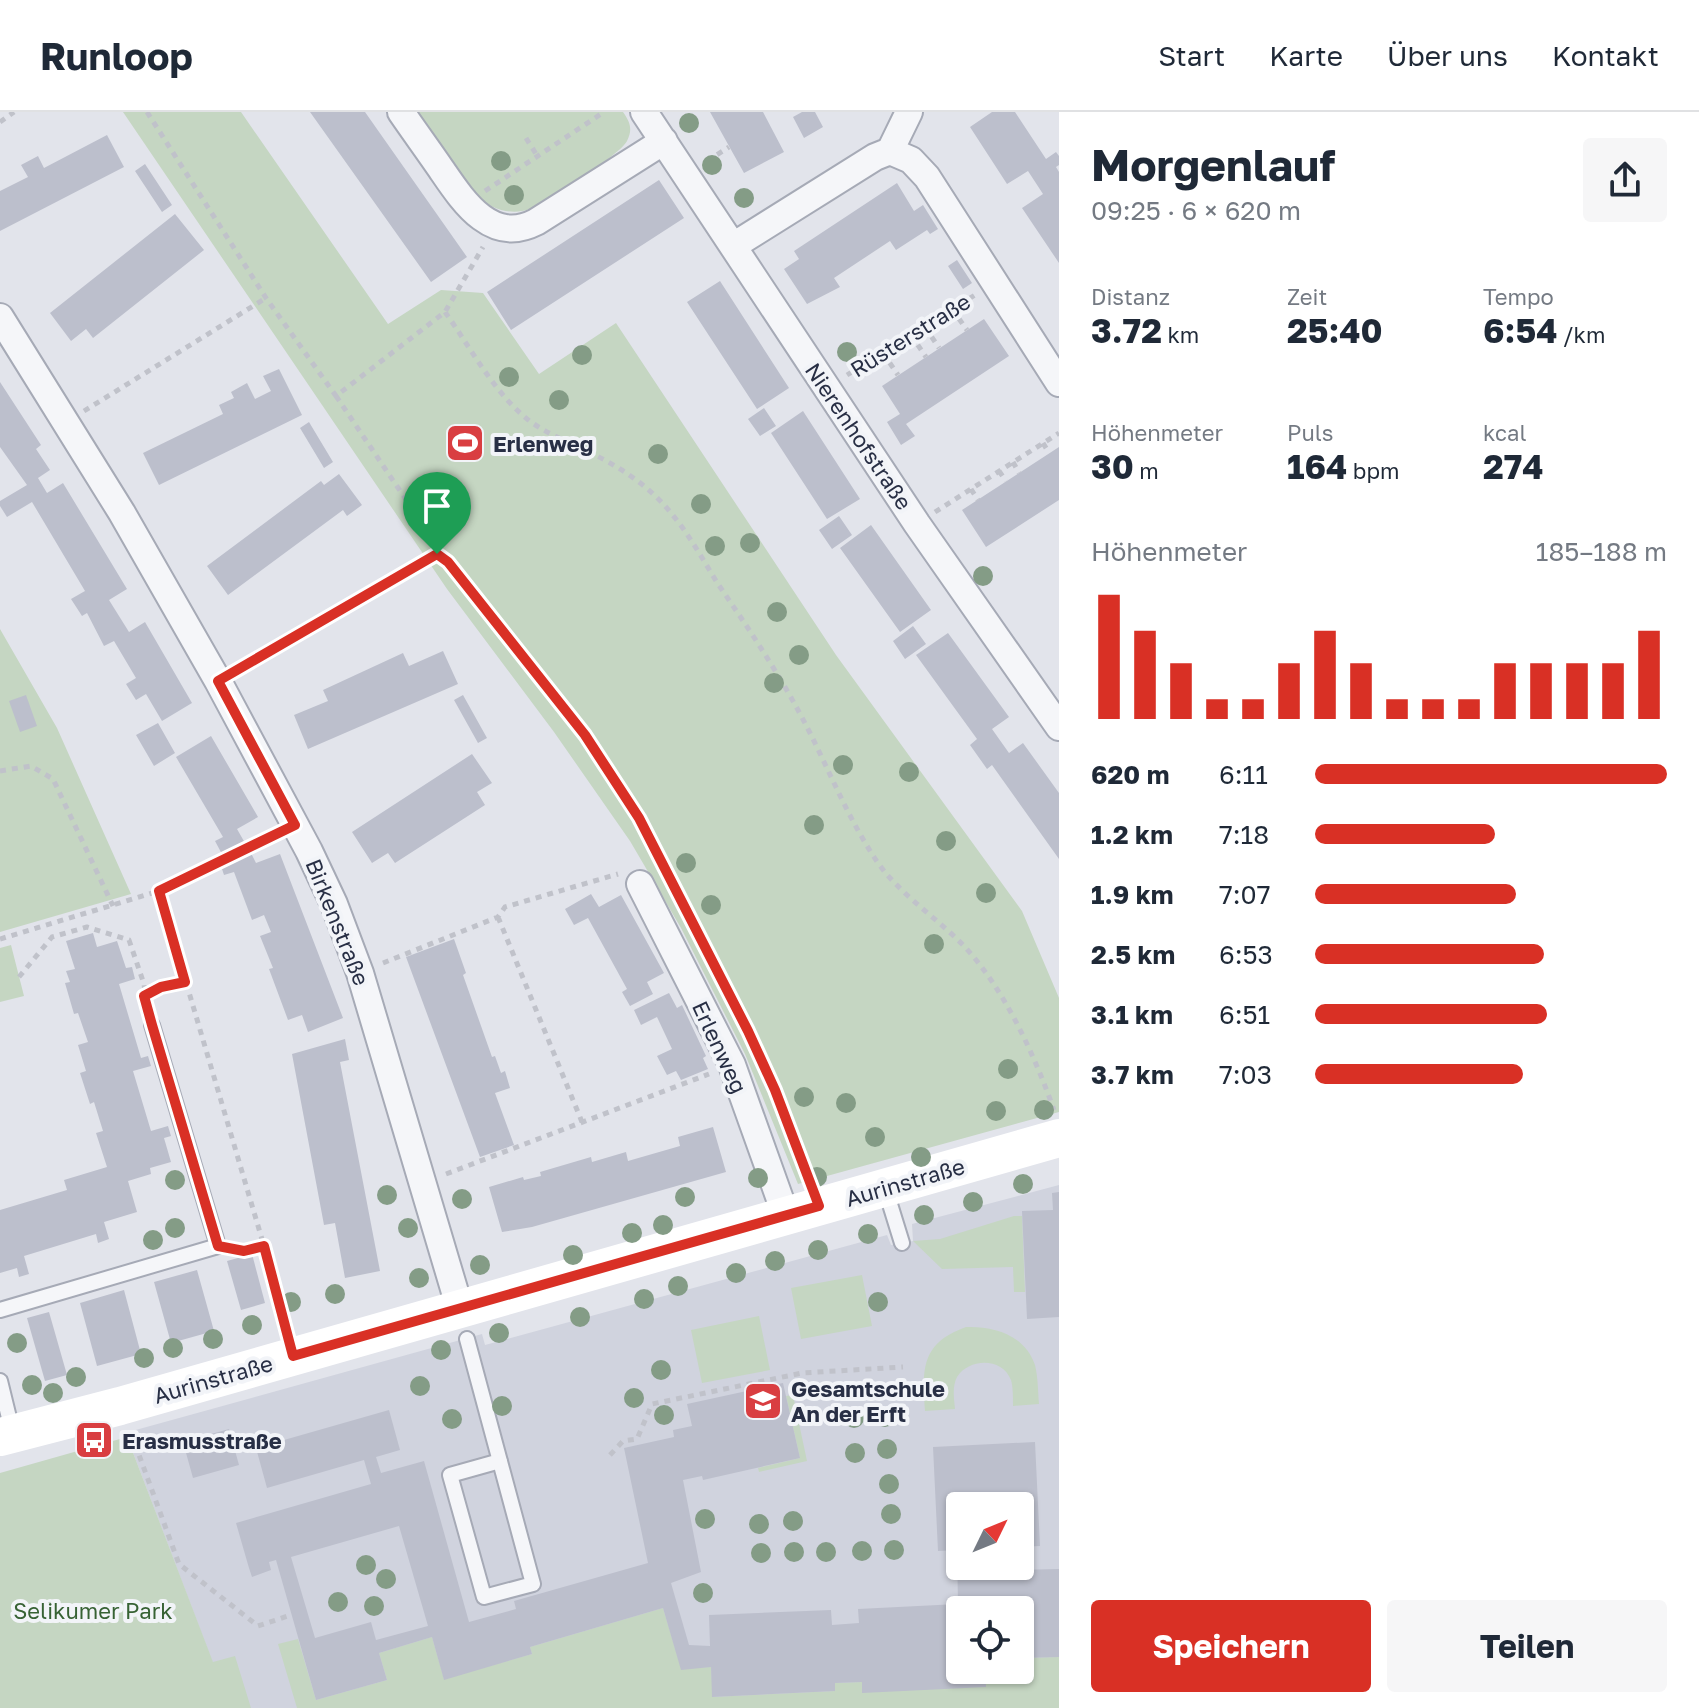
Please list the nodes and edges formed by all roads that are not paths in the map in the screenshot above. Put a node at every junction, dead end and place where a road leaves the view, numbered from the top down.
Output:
1 (401, 112) edge
2 (644, 112) edge
3 (909, 112) edge
4 (664, 141) junction
5 (890, 151) junction
6 (733, 246) junction
7 (0, 317) edge
8 (1059, 383) edge
9 (1059, 727) edge
10 (637, 871) road end
11 (152, 1025) road end
12 (1059, 1138) edge
13 (885, 1187) junction
14 (803, 1211) junction
15 (902, 1243) dead end
16 (0, 1310) edge
17 (463, 1324) junction
18 (0, 1381) edge
19 (6, 1436) edge
20 (500, 1461) junction

1 - 4 street
2 - 4 street, Nierenhofstraße
3 - 5 street
4 - 6 street, Nierenhofstraße
5 - 6 street
5 - 8 street, Rüsterstraße
6 - 9 street, Nierenhofstraße
7 - 17 street, Birkenstraße
10 - 14 street, Erlenweg
11 - 16 lane
12 - 13 main road, Aurinstraße
13 - 14 main road, Aurinstraße
13 - 15 lane
14 - 17 main road, Aurinstraße
17 - 19 main road, Aurinstraße
17 - 20 lane
18 - 19 lane, Aurinstraße
20 - 20 lane

